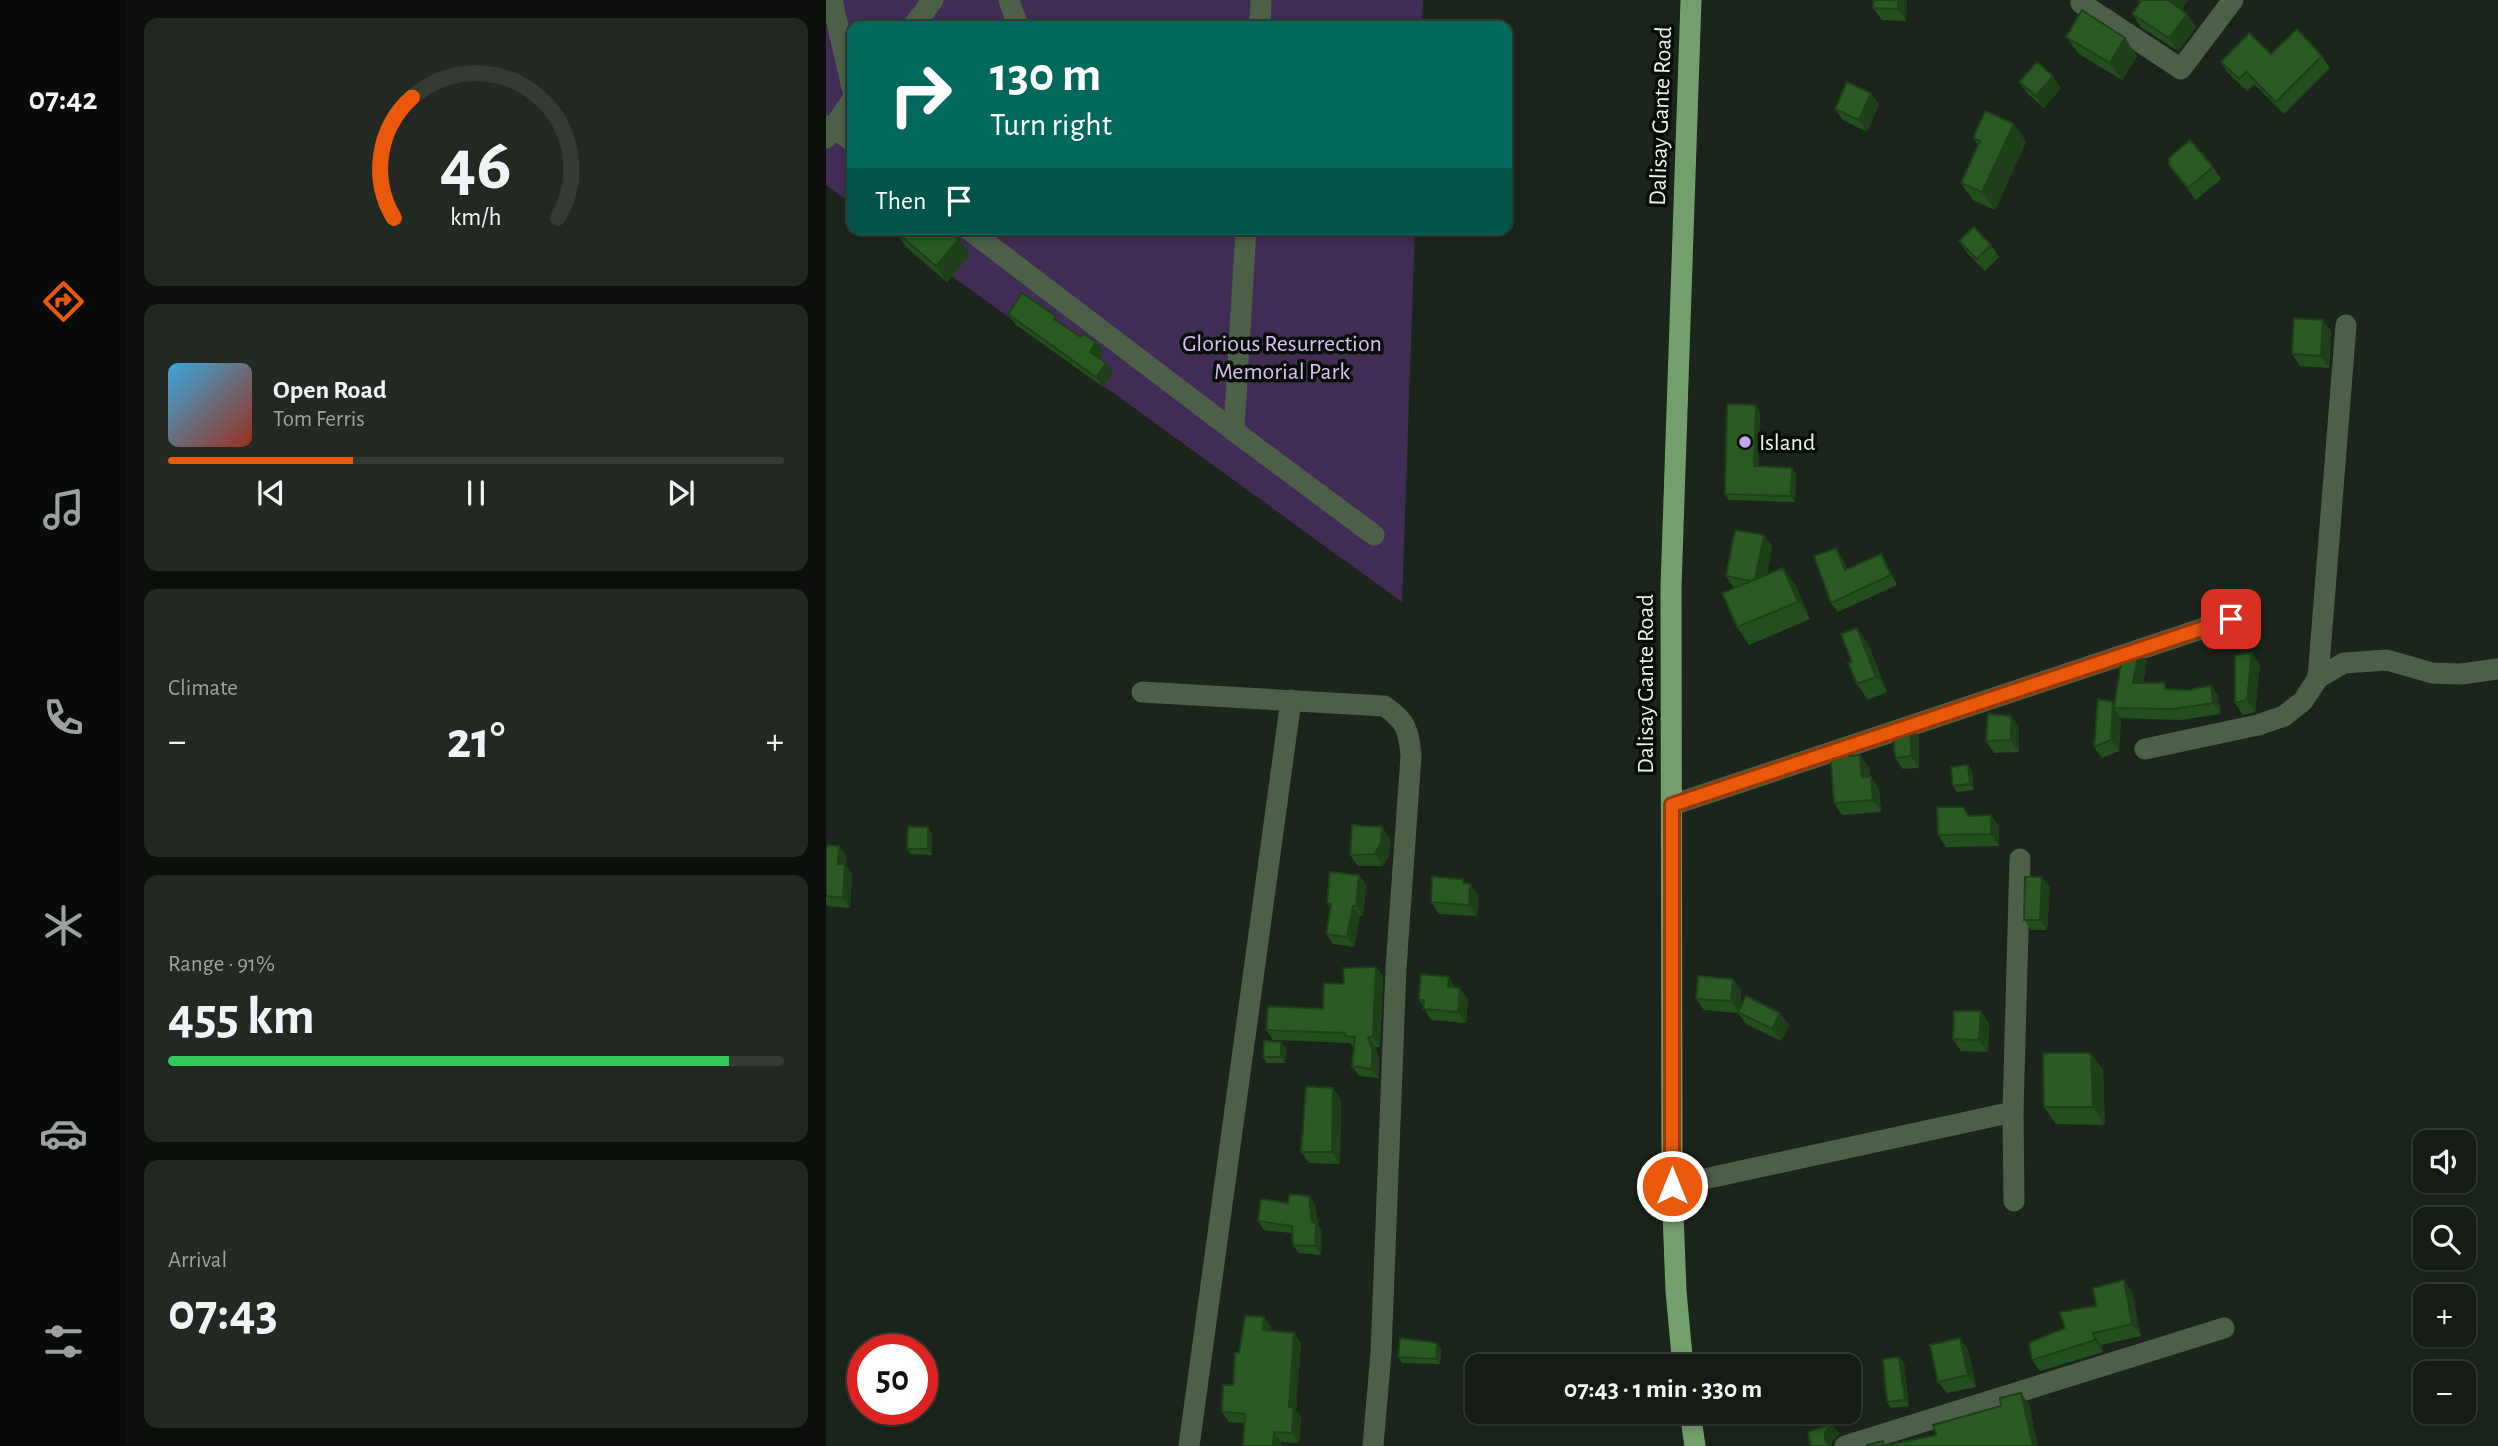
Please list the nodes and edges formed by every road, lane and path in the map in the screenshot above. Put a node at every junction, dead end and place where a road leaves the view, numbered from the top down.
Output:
1 (832, 0) edge
2 (933, 0) edge
3 (1009, 0) edge
4 (1261, 0) edge
5 (1691, 0) edge
6 (2233, 0) edge
7 (2081, 3) dead end
8 (917, 21) edge
9 (1016, 21) edge
10 (1259, 21) edge
11 (847, 66) edge
12 (847, 106) edge
13 (828, 130) edge
14 (847, 139) edge
15 (976, 235) edge
16 (1246, 235) edge
17 (2346, 325) dead end
18 (1234, 431) junction
19 (1374, 535) dead end
20 (2231, 619) dead end
21 (2498, 669) edge
22 (2318, 678) junction
23 (1142, 692) dead end
24 (1291, 699) junction
25 (2145, 749) dead end
26 (1672, 805) junction
27 (2020, 859) dead end
28 (2013, 1112) junction
29 (1672, 1186) junction
30 (2014, 1201) dead end
31 (2224, 1328) dead end
32 (1682, 1354) edge
33 (1692, 1424) edge
34 (1196, 1446) edge
35 (1373, 1446) edge
36 (1695, 1446) edge
37 (1845, 1446) edge

1 - 11 street
2 - 8 street
3 - 9 street
4 - 10 street
5 - 26 main road, Dalisay Gante Road
6 - 7 street
12 - 13 street
13 - 14 street
15 - 18 street
16 - 18 street
17 - 22 street
18 - 19 street
20 - 26 street
21 - 22 street
22 - 25 street
23 - 24 street
24 - 34 street
24 - 35 street
26 - 29 main road, Dalisay Gante Road
27 - 28 street
28 - 29 street
28 - 30 street
29 - 32 main road, Dalisay Gante Road
31 - 37 street
33 - 36 main road

